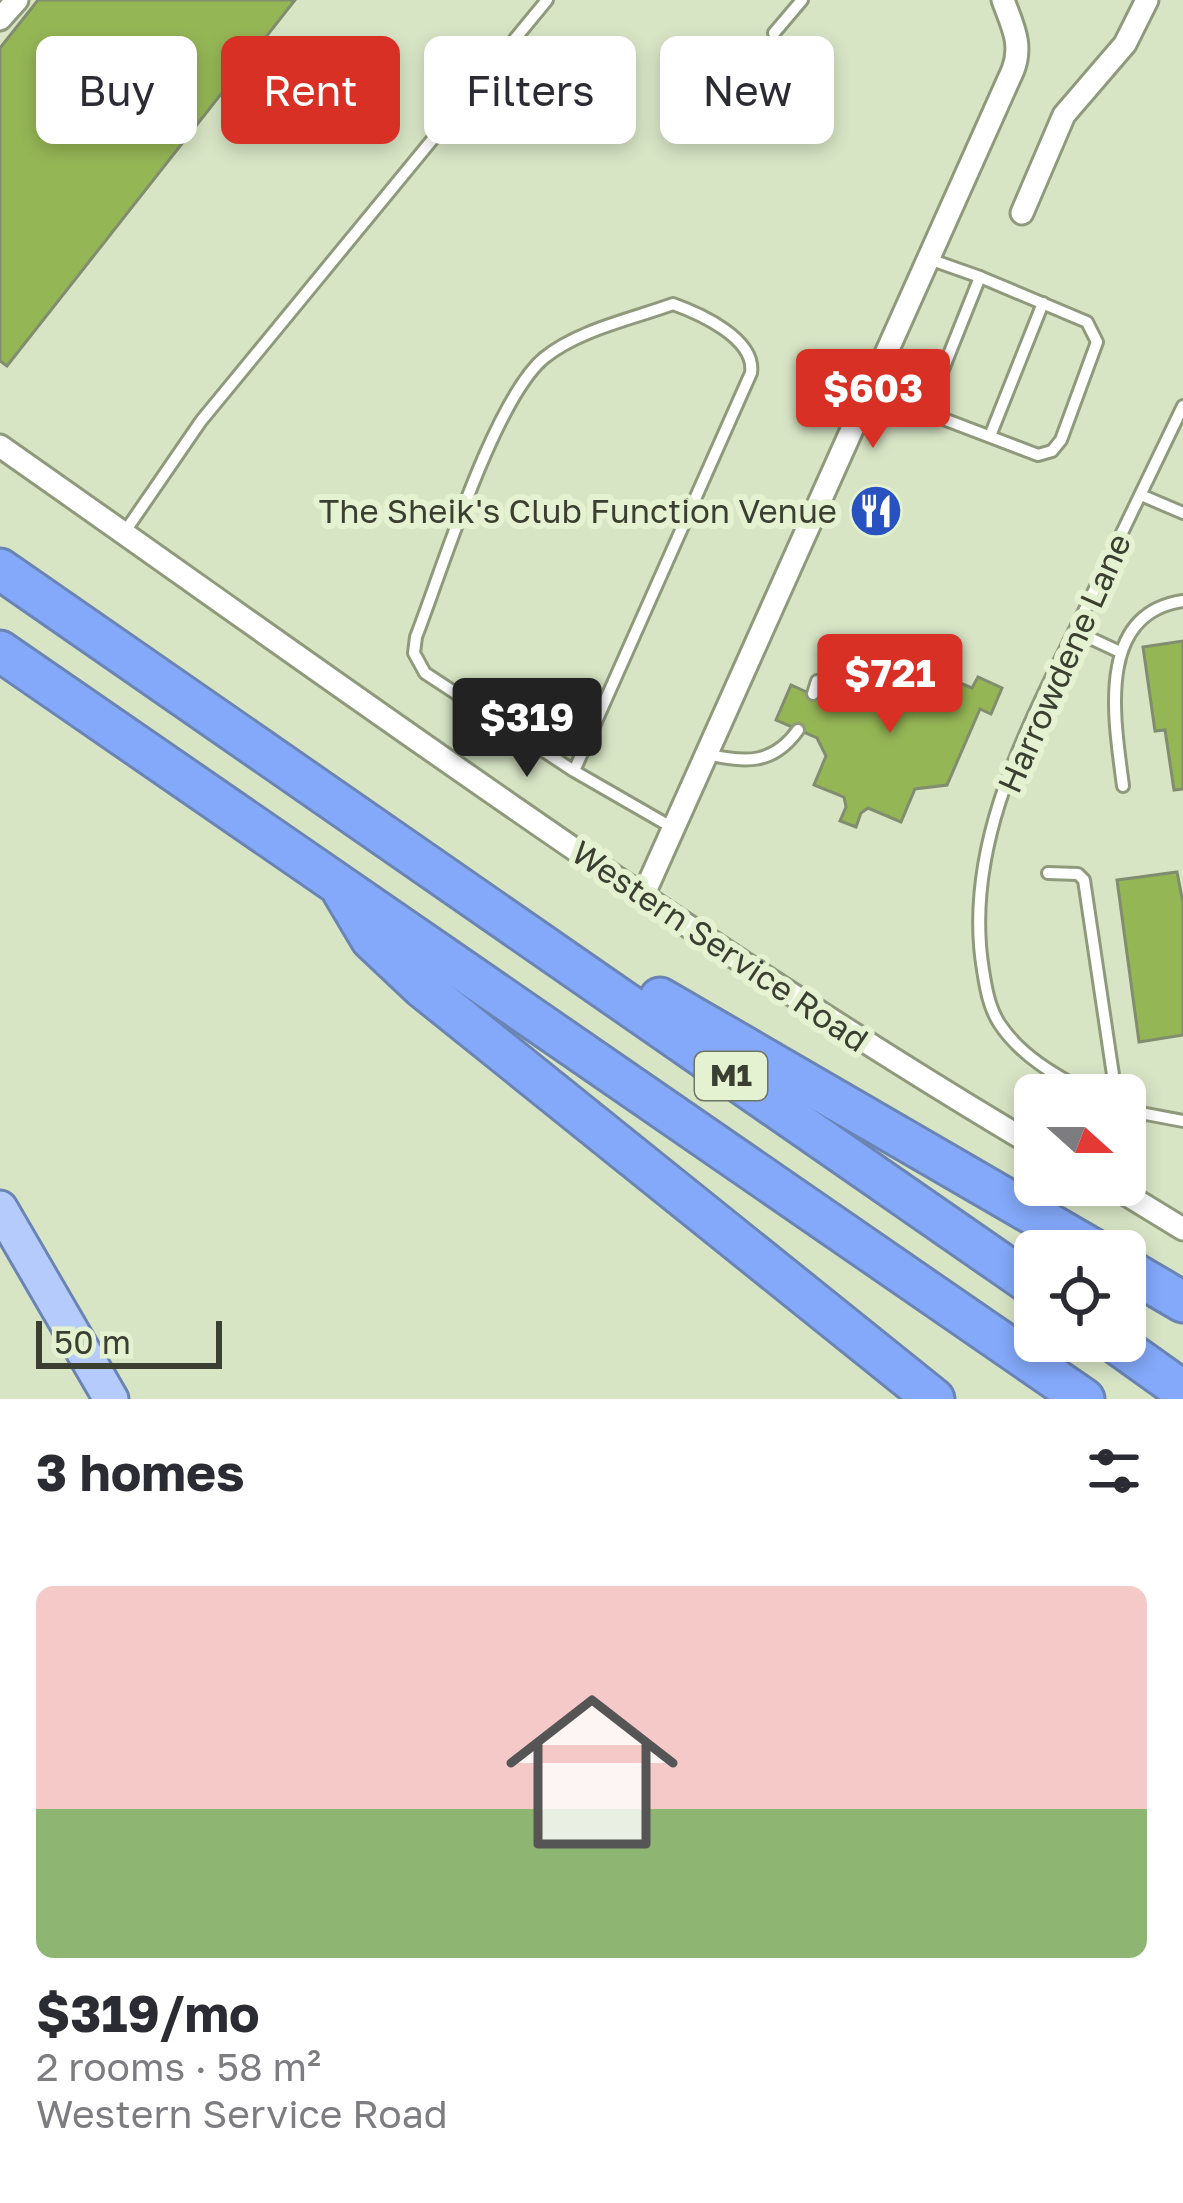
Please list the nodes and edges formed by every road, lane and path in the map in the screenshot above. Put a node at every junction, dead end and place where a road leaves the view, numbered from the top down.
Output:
1 (17, 0) edge
2 (548, 0) edge
3 (802, 0) edge
4 (1003, 0) edge
5 (1147, 0) edge
6 (0, 19) edge
7 (774, 33) dead end
8 (1022, 213) dead end
9 (929, 259) junction
10 (980, 277) junction
11 (1043, 303) junction
12 (869, 391) junction
13 (1183, 406) edge
14 (926, 412) junction
15 (990, 436) junction
16 (0, 446) edge
17 (1141, 495) junction
18 (1183, 514) edge
19 (124, 533) junction
20 (0, 569) edge
21 (1183, 601) edge
22 (1075, 631) junction
23 (0, 651) edge
24 (1120, 652) junction
25 (817, 681) dead end
26 (813, 694) dead end
27 (798, 730) dead end
28 (706, 754) junction
29 (574, 770) junction
30 (1123, 786) dead end
31 (673, 828) junction
32 (427, 864) junction
33 (1048, 873) dead end
34 (338, 882) junction
35 (643, 896) junction
36 (1056, 1074) edge
37 (1113, 1074) edge
38 (1146, 1115) edge
39 (1183, 1121) edge
40 (1014, 1133) edge
41 (1146, 1202) edge
42 (1146, 1204) edge
43 (0, 1208) edge
44 (1183, 1215) edge
45 (1183, 1228) edge
46 (1060, 1230) edge
47 (1014, 1272) edge
48 (1146, 1280) edge
49 (1183, 1302) edge
50 (1142, 1362) edge
51 (1183, 1391) edge
52 (111, 1399) edge
53 (934, 1399) edge
54 (1084, 1399) edge

1 - 6 street
2 - 19 lane
3 - 7 lane
4 - 9 street
5 - 8 street
9 - 10 lane
9 - 12 street
10 - 11 lane
10 - 14 lane
11 - 15 lane
11 - 15 lane
12 - 14 lane
12 - 28 street
13 - 17 lane, Harrowdene Lane
14 - 15 lane
16 - 19 street, Western Service Road
17 - 18 lane
17 - 22 lane, Harrowdene Lane
19 - 35 street, Western Service Road
20 - 32 highway, M1
21 - 24 lane
22 - 24 lane
22 - 36 lane, Harrowdene Lane
23 - 34 highway, M1
24 - 30 lane
25 - 26 lane
27 - 28 lane
28 - 31 street
29 - 29 lane
29 - 31 lane
31 - 35 street
32 - 46 highway
32 - 47 highway, M1
33 - 37 lane
34 - 53 highway
34 - 54 highway, M1
35 - 40 street, Western Service Road
38 - 39 lane
41 - 44 street
42 - 45 street
43 - 52 main road
48 - 49 highway
50 - 51 highway

